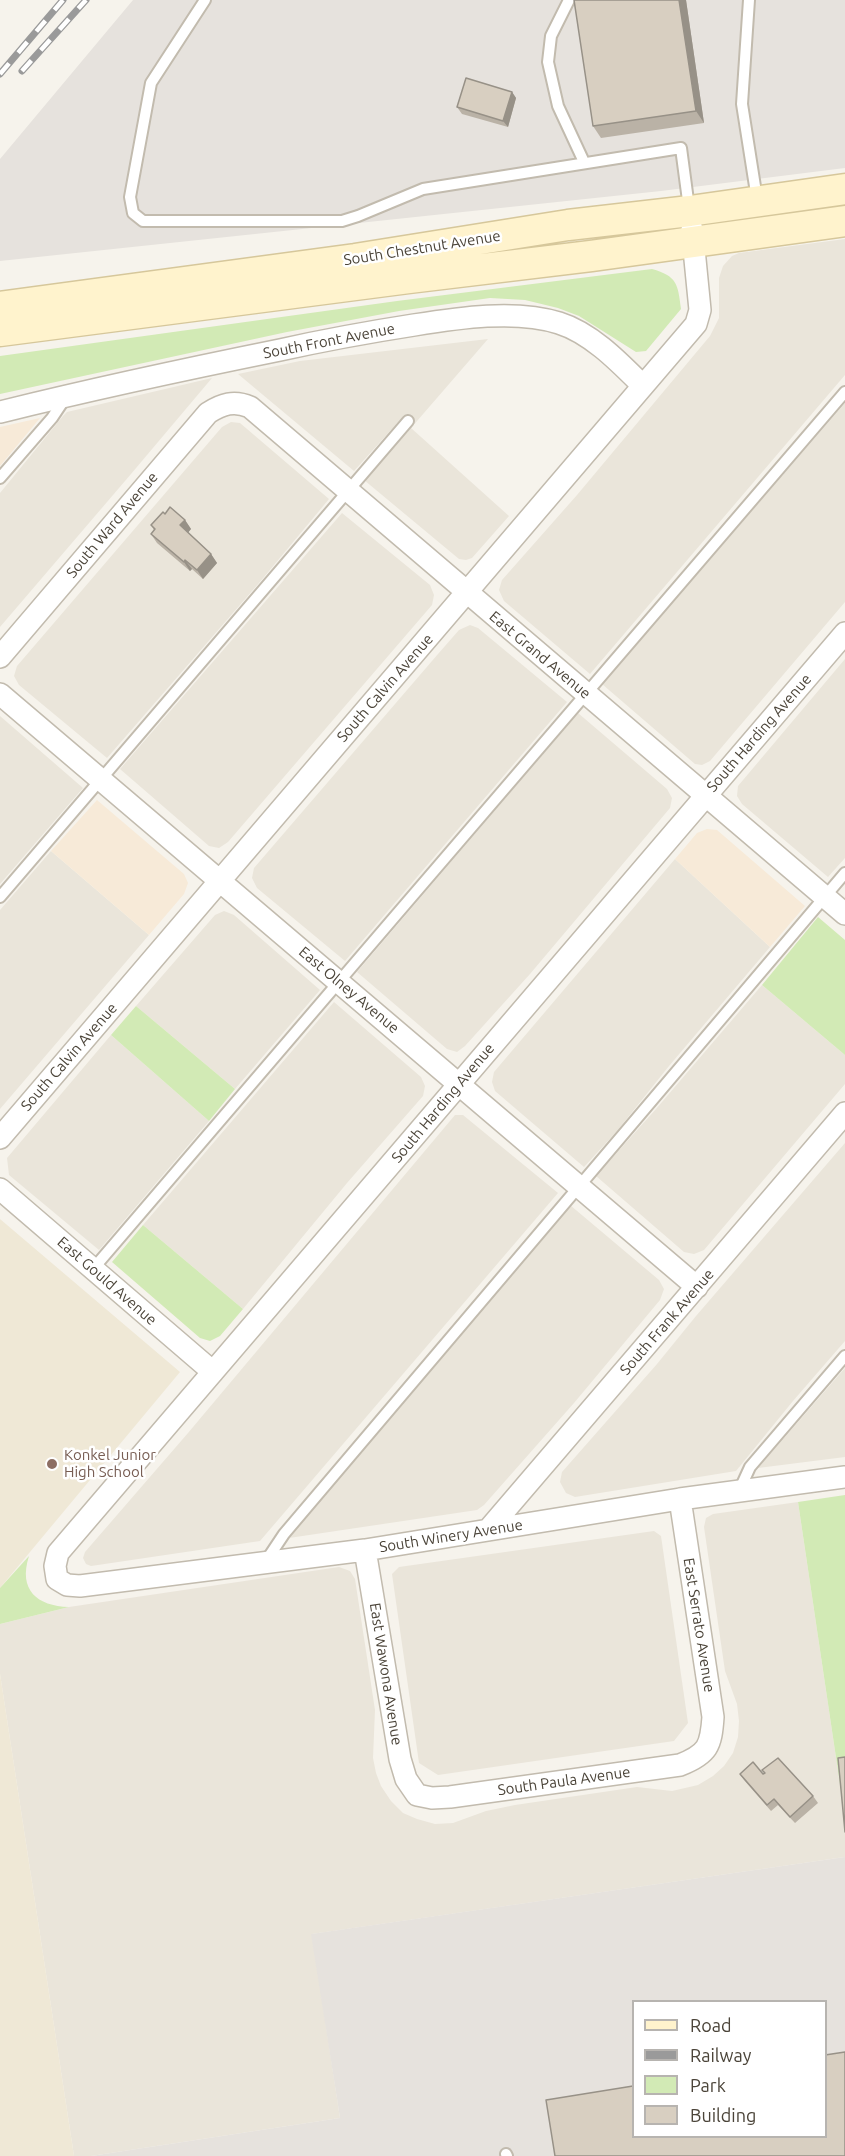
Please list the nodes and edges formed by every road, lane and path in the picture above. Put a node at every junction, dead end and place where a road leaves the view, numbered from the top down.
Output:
1 (205, 0) edge
2 (569, 0) edge
3 (749, 0) edge
4 (584, 162) junction
5 (845, 189) edge
6 (758, 202) junction
7 (690, 211) junction
8 (845, 221) edge
9 (693, 242) junction
10 (0, 307) edge
11 (0, 331) edge
12 (642, 385) junction
13 (845, 392) edge
14 (68, 395) junction
15 (231, 403) joint
16 (0, 412) edge
17 (408, 421) dead end
18 (0, 478) edge
19 (347, 491) junction
20 (467, 592) junction
21 (845, 633) edge
22 (0, 657) edge
23 (584, 692) junction
24 (0, 694) edge
25 (101, 779) junction
26 (706, 795) junction
27 (845, 873) edge
28 (220, 880) junction
29 (0, 897) edge
30 (824, 897) junction
31 (845, 914) edge
32 (339, 982) junction
33 (459, 1083) junction
34 (845, 1113) edge
35 (0, 1138) edge
36 (578, 1186) junction
37 (0, 1189) edge
38 (93, 1269) junction
39 (697, 1287) junction
40 (845, 1356) edge
41 (213, 1372) junction
42 (845, 1476) edge
43 (739, 1491) junction
44 (680, 1499) junction
45 (488, 1530) junction
46 (366, 1550) junction
47 (265, 1563) junction
48 (57, 1579) joint
49 (706, 1750) joint
50 (417, 1795) joint

1 - 4 lane
2 - 4 lane
3 - 6 lane
4 - 7 lane
5 - 6 main road, South Chestnut Avenue
6 - 7 main road, South Chestnut Avenue
7 - 9 street, South Calvin Avenue
7 - 10 main road, South Chestnut Avenue
8 - 9 main road, South Chestnut Avenue
9 - 11 main road, South Chestnut Avenue
9 - 12 street, South Calvin Avenue
12 - 14 street, South Front Avenue
12 - 20 street, South Calvin Avenue
13 - 23 lane
14 - 16 street, South Front Avenue
14 - 18 lane
15 - 19 street, East Grand Avenue
15 - 22 street, South Ward Avenue
17 - 19 lane
19 - 20 street, East Grand Avenue
19 - 25 lane
20 - 23 street, East Grand Avenue
20 - 28 street, South Calvin Avenue
21 - 26 street, South Harding Avenue
23 - 26 street, East Grand Avenue
23 - 32 lane
24 - 25 street, East Olney Avenue
25 - 28 street, East Olney Avenue
25 - 29 lane
26 - 30 street, East Grand Avenue
26 - 33 street, South Harding Avenue
27 - 30 lane
28 - 32 street, East Olney Avenue
28 - 35 street, South Calvin Avenue
30 - 31 street, East Grand Avenue
30 - 36 lane
32 - 33 street, East Olney Avenue
32 - 38 lane
33 - 36 street, East Olney Avenue
33 - 41 street, South Harding Avenue
34 - 39 street, South Frank Avenue
36 - 39 street, East Olney Avenue
36 - 47 lane
37 - 38 street, East Gould Avenue
38 - 41 street, East Gould Avenue
39 - 45 street, South Frank Avenue
40 - 43 lane
41 - 48 street, South Harding Avenue
42 - 43 street, South Winery Avenue
43 - 44 street, South Winery Avenue
44 - 45 street, South Winery Avenue
44 - 49 street, East Serrato Avenue
45 - 46 street, South Winery Avenue
46 - 47 street, South Winery Avenue
46 - 50 street, East Wawona Avenue
47 - 48 street, South Winery Avenue
49 - 50 street, South Paula Avenue

